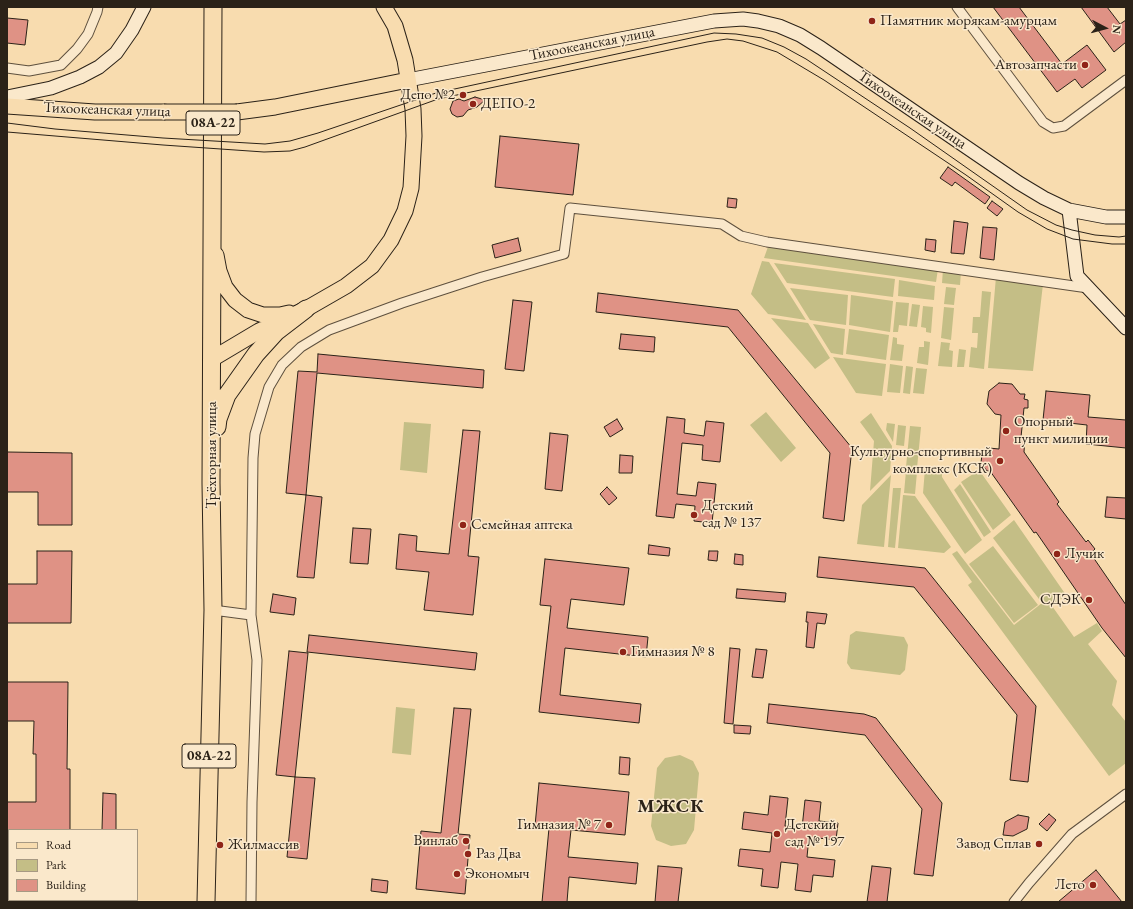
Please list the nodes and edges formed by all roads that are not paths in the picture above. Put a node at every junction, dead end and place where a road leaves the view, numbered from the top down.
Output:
1 (98, 7) edge
2 (144, 7) edge
3 (214, 7) edge
4 (384, 7) edge
5 (957, 7) edge
6 (7, 68) edge
7 (408, 80) junction
8 (1125, 85) edge
9 (7, 97) edge
10 (7, 106) edge
11 (1070, 210) junction
12 (212, 214) junction
13 (1126, 217) edge
14 (1088, 288) junction
15 (306, 309) junction
16 (1126, 328) edge
17 (212, 359) junction
18 (211, 483) junction
19 (212, 610) junction
20 (251, 615) junction
21 (1126, 794) edge
22 (206, 902) edge
23 (251, 902) edge
24 (1014, 902) edge

1 - 6 street
2 - 9 main road
3 - 12 highway, Трёхгорная улица / 08А-22
4 - 7 main road
5 - 8 street
7 - 10 main road, Тихоокеанская улица, bridge
7 - 11 main road, Тихоокеанская улица
7 - 15 main road
11 - 13 main road, Тихоокеанская улица
11 - 14 main road
12 - 15 main road
12 - 17 highway, Трёхгорная улица / 08А-22
14 - 16 main road
14 - 20 street
15 - 17 main road
15 - 18 highway
17 - 18 highway, Трёхгорная улица / 08А-22
18 - 19 highway, Трёхгорная улица / 08А-22
19 - 20 street
19 - 22 highway, Трёхгорная улица / 08А-22
20 - 23 street
21 - 24 street

